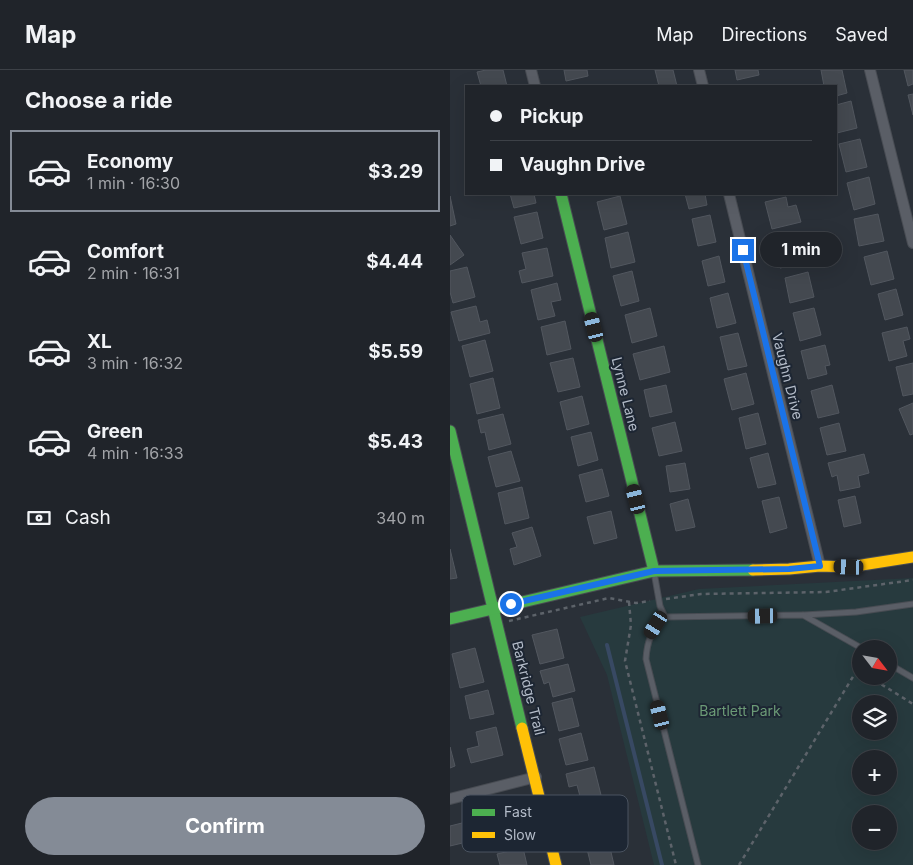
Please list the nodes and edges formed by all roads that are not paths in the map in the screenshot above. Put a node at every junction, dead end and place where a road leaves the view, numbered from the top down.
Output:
1 (531, 70) edge
2 (699, 70) edge
3 (870, 70) edge
4 (535, 85) edge
5 (703, 85) edge
6 (561, 195) edge
7 (729, 195) edge
8 (913, 243) edge
9 (450, 431) edge
10 (913, 557) edge
11 (820, 566) junction
12 (654, 571) junction
13 (913, 604) edge
14 (494, 608) junction
15 (803, 615) junction
16 (665, 617) junction
17 (450, 619) edge
18 (852, 643) edge
19 (898, 669) edge
20 (913, 678) edge
21 (536, 777) junction
22 (466, 795) edge
23 (540, 795) edge
24 (553, 852) edge
25 (556, 865) edge
26 (698, 865) edge

1 - 4 street
2 - 5 street
3 - 8 street
6 - 12 street, Lynne Lane
7 - 11 street, Vaughn Drive
9 - 14 street, Barkridge Trail
10 - 11 street
11 - 12 street
12 - 14 street
12 - 16 lane
13 - 15 lane
14 - 17 street
14 - 21 street, Barkridge Trail
15 - 16 lane
15 - 18 lane
16 - 26 lane
19 - 20 lane
21 - 22 street
21 - 23 street, Barkridge Trail
24 - 25 street, Barkridge Trail

